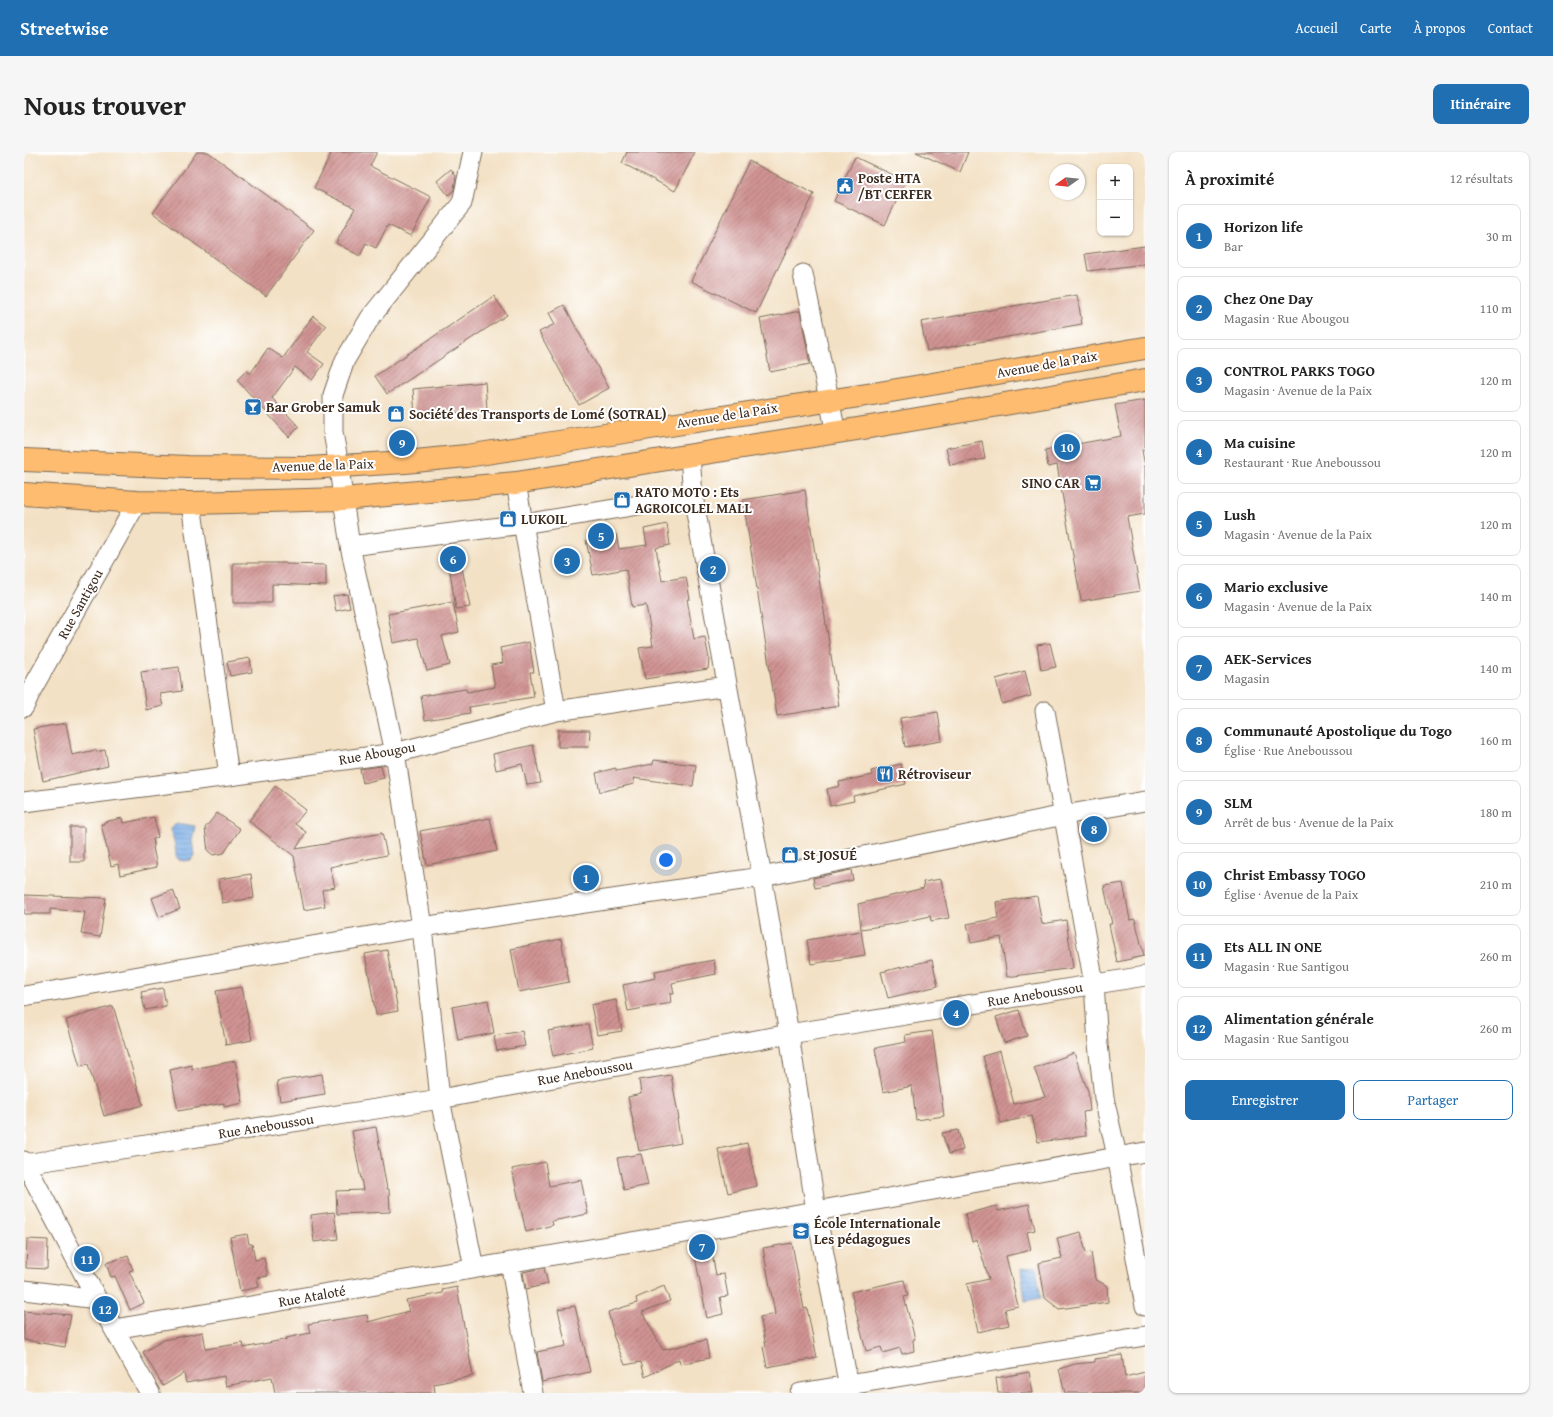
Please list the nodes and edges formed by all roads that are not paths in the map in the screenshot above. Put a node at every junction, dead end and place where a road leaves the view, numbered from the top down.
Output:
1 (474, 152) edge
2 (803, 274) dead end
3 (1145, 348) edge
4 (1145, 380) edge
5 (830, 400) junction
6 (836, 433) junction
7 (690, 456) junction
8 (24, 460) edge
9 (339, 466) junction
10 (516, 483) junction
11 (24, 494) edge
12 (693, 496) junction
13 (343, 499) junction
14 (137, 502) junction
15 (191, 503) junction
16 (524, 524) junction
17 (350, 546) junction
18 (726, 686) junction
19 (24, 708) edge
20 (556, 711) junction
21 (1045, 711) dead end
22 (395, 752) junction
23 (229, 776) junction
24 (1145, 801) edge
25 (24, 802) edge
26 (1064, 815) junction
27 (762, 877) junction
28 (422, 927) junction
29 (1145, 976) edge
30 (1094, 984) junction
31 (24, 996) edge
32 (789, 1034) junction
33 (440, 1099) junction
34 (1145, 1152) edge
35 (1117, 1156) junction
36 (25, 1163) edge
37 (816, 1211) junction
38 (510, 1262) junction
39 (474, 1268) junction
40 (24, 1290) edge
41 (97, 1300) junction
42 (1145, 1306) edge
43 (114, 1329) junction
44 (1145, 1336) edge
45 (849, 1389) edge
46 (150, 1393) edge
47 (533, 1393) edge
48 (800, 1393) edge

1 - 9 street
2 - 5 street
3 - 5 main road, Avenue de la Paix
4 - 6 main road
5 - 6 street
5 - 9 main road, Avenue de la Paix
6 - 7 main road
7 - 10 main road
7 - 12 street
8 - 9 main road, Avenue de la Paix
9 - 13 street
10 - 13 main road
10 - 16 street
11 - 14 main road
12 - 16 street
12 - 18 street
13 - 15 main road
13 - 17 street
14 - 15 main road
14 - 19 street, Rue Santigou
15 - 23 street
16 - 17 street
16 - 20 street
17 - 22 street
18 - 20 street, Rue Abougou
18 - 27 street
20 - 22 street, Rue Abougou
21 - 26 street
22 - 23 street, Rue Abougou
22 - 28 street
23 - 25 street, Rue Abougou
24 - 26 street
26 - 27 street
26 - 30 street
27 - 28 street
27 - 32 street
28 - 31 street
28 - 33 street
29 - 30 street, Rue Aneboussou
30 - 32 street, Rue Aneboussou
30 - 35 street
32 - 33 street, Rue Aneboussou
32 - 37 street
33 - 36 street, Rue Aneboussou
33 - 39 street
34 - 35 street, Rue Ataloté
35 - 37 street, Rue Ataloté
35 - 42 street
36 - 41 street
37 - 38 street, Rue Ataloté
37 - 45 street
38 - 39 street, Rue Ataloté
38 - 47 street
39 - 43 street, Rue Ataloté
40 - 41 street
41 - 43 street
43 - 46 street
44 - 45 street
45 - 48 street

